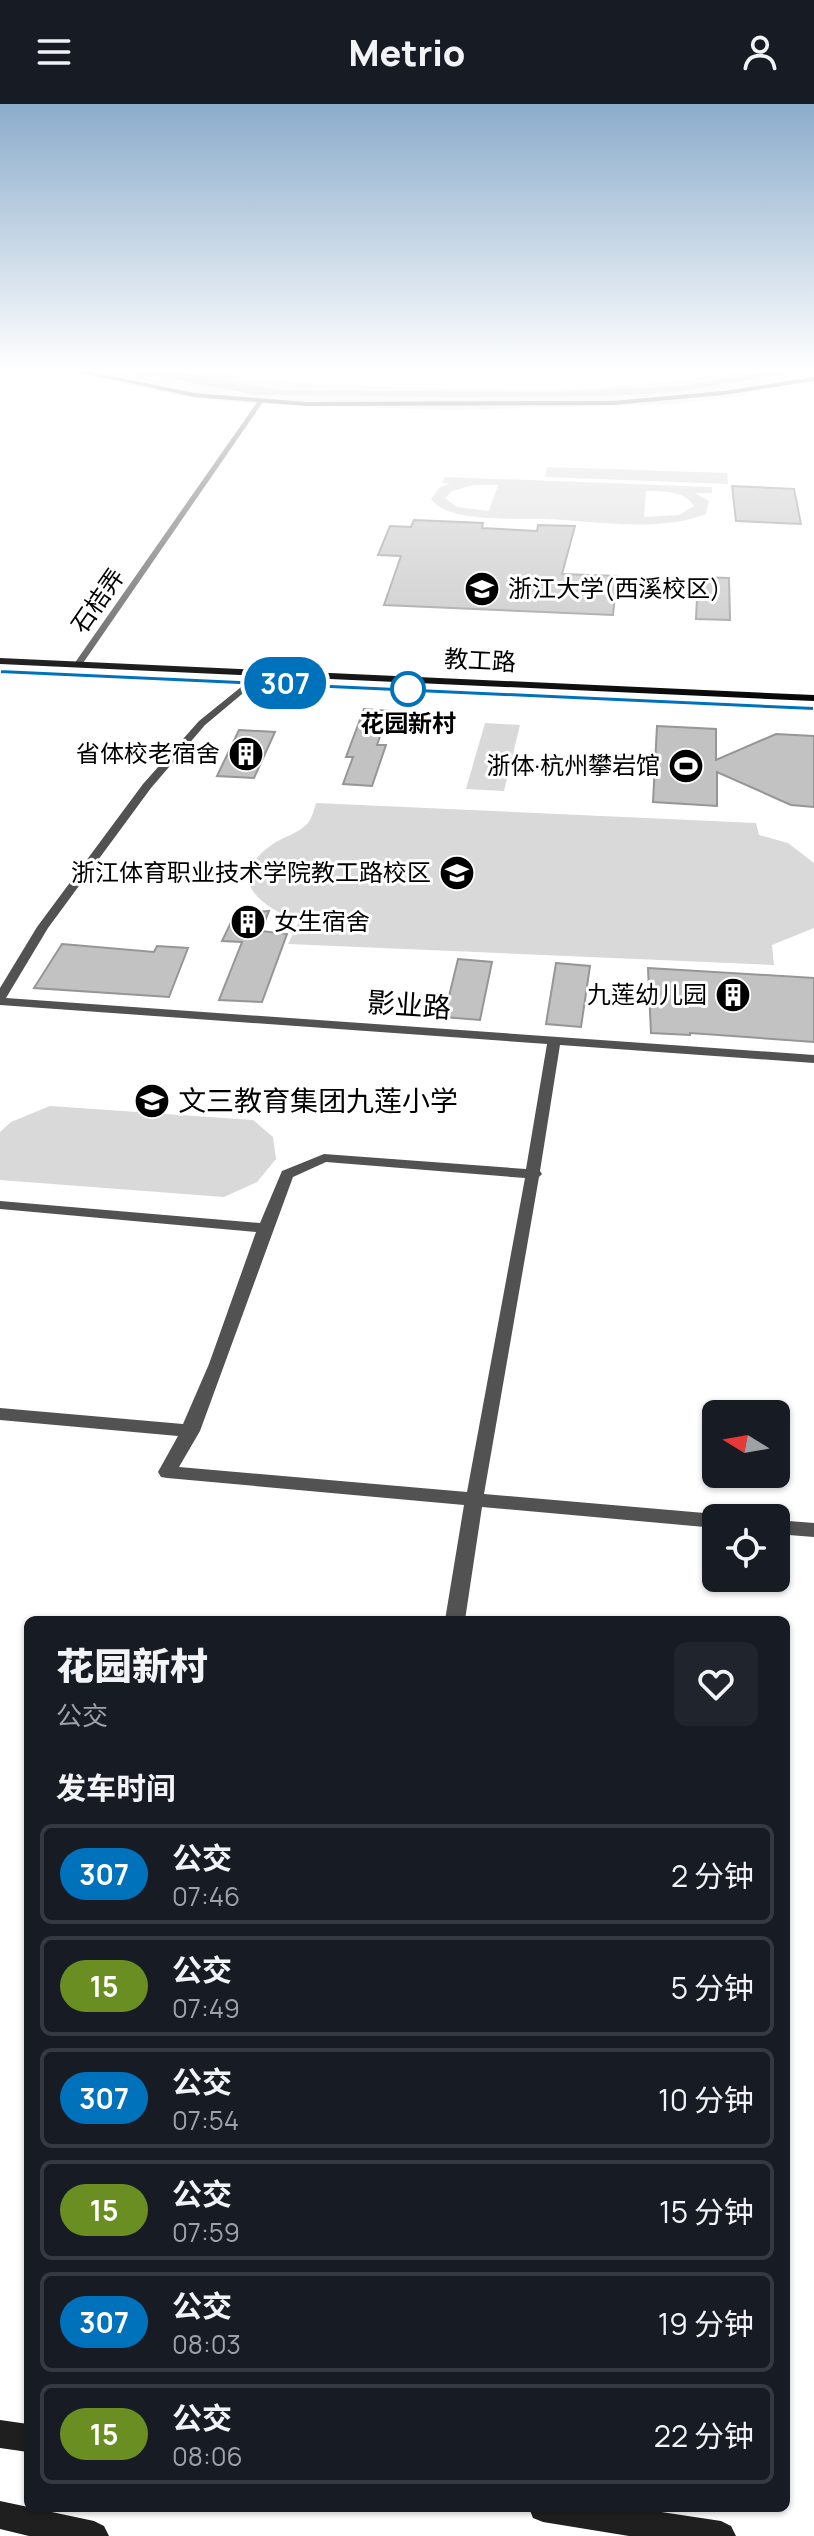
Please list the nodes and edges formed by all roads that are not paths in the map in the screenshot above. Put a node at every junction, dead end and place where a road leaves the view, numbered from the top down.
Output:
1 (205, 480) edge
2 (0, 661) edge
3 (78, 664) junction
4 (0, 672) edge
5 (251, 682) junction
6 (814, 698) edge
7 (814, 708) edge
8 (0, 999) edge
9 (554, 1039) junction
10 (814, 1059) edge
11 (535, 1174) junction
12 (0, 1205) edge
13 (263, 1228) junction
14 (0, 1414) edge
15 (191, 1431) junction
16 (473, 1498) junction
17 (702, 1520) edge
18 (790, 1528) edge
19 (814, 1530) edge
20 (456, 1616) edge
21 (0, 2434) edge
22 (24, 2437) edge
23 (568, 2512) edge
24 (0, 2515) edge
25 (94, 2536) edge
26 (721, 2536) edge

1 - 3 street, 石桔弄
2 - 3 main road, 教工路
3 - 6 main road, 教工路
4 - 5 main road, 教工路
5 - 7 main road, 教工路
5 - 8 street
8 - 9 street, 影业路
9 - 10 street, 影业路
9 - 11 street
11 - 13 street
11 - 16 street
12 - 13 street
13 - 15 street
14 - 15 street
15 - 16 street
16 - 17 street
16 - 20 street
18 - 19 street
21 - 22 main road
23 - 26 main road
24 - 25 main road

